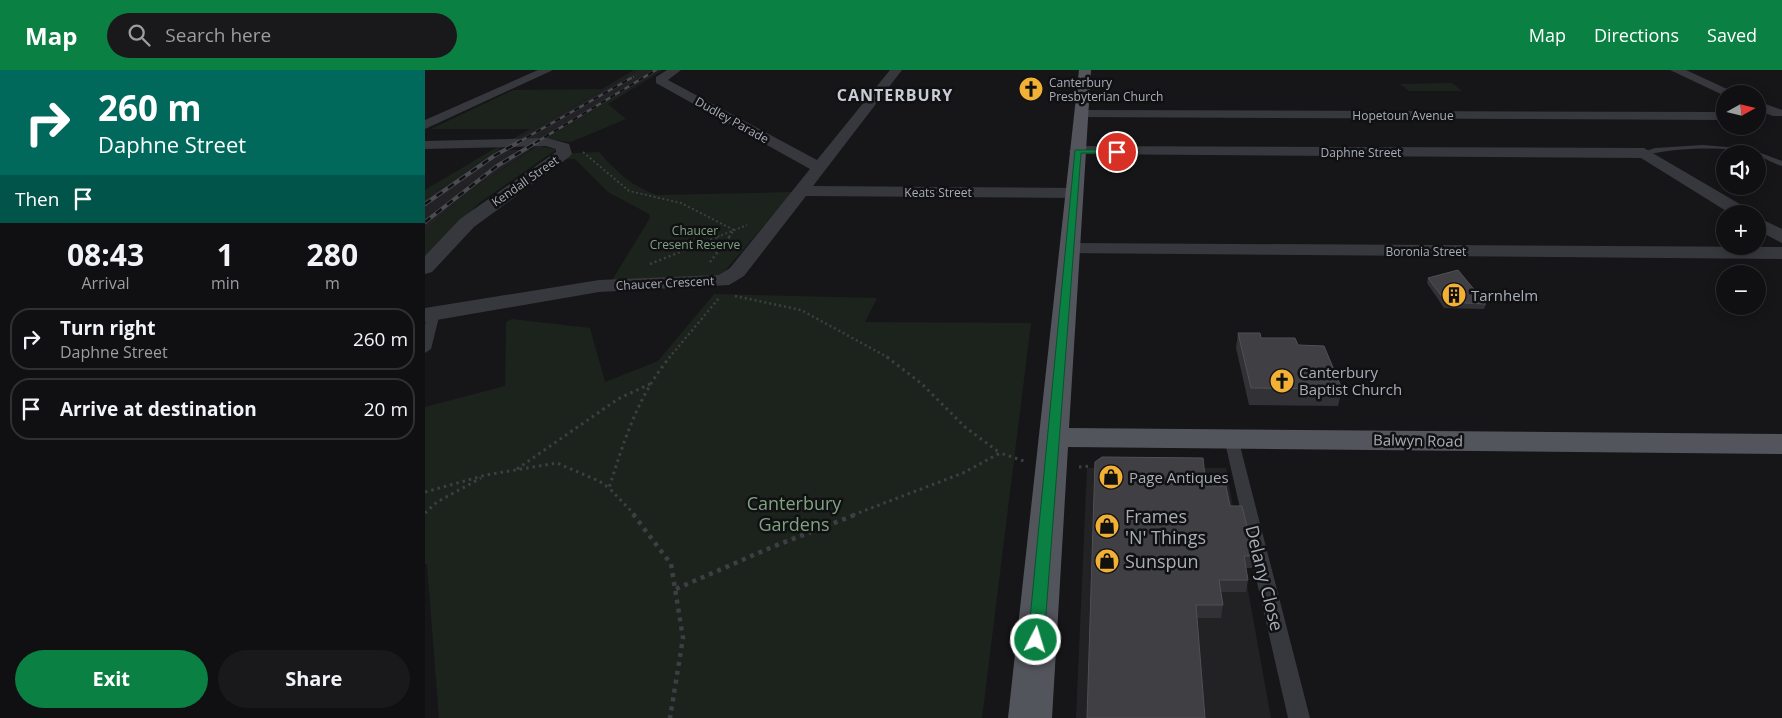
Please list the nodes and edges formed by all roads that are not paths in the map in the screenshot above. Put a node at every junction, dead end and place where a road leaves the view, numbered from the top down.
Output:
1 (547, 70) edge
2 (675, 70) edge
3 (896, 70) edge
4 (1085, 70) edge
5 (1676, 70) edge
6 (1716, 87) edge
7 (1766, 110) edge
8 (1081, 114) junction
9 (1716, 116) edge
10 (1766, 116) edge
11 (1779, 116) edge
12 (425, 125) edge
13 (425, 145) edge
14 (1077, 151) junction
15 (1644, 153) junction
16 (1782, 164) edge
17 (819, 168) junction
18 (802, 191) junction
19 (1074, 192) junction
20 (1729, 205) edge
21 (1766, 227) edge
22 (1782, 237) edge
23 (1070, 248) junction
24 (1782, 254) edge
25 (425, 268) edge
26 (429, 314) edge
27 (425, 349) edge
28 (1053, 437) junction
29 (1231, 438) junction
30 (1782, 444) edge
31 (1030, 718) edge
32 (1299, 718) edge

1 - 12 street
2 - 17 street, Dudley Parade
3 - 17 street, Chaucer Crescent
4 - 8 main road
5 - 6 street
7 - 11 street
8 - 9 street, Hopetoun Avenue
8 - 14 main road
10 - 11 street
13 - 25 street, Kendall Street
14 - 15 street, Daphne Street
14 - 19 main road
15 - 16 lane
15 - 20 street
17 - 18 street, Chaucer Crescent
18 - 19 street, Keats Street
18 - 26 street, Chaucer Crescent
19 - 23 main road
21 - 22 street
23 - 24 street, Boronia Street
23 - 28 main road
26 - 27 lane
28 - 29 main road, Balwyn Road
28 - 31 main road
29 - 30 main road, Balwyn Road
29 - 32 lane, Delany Close

